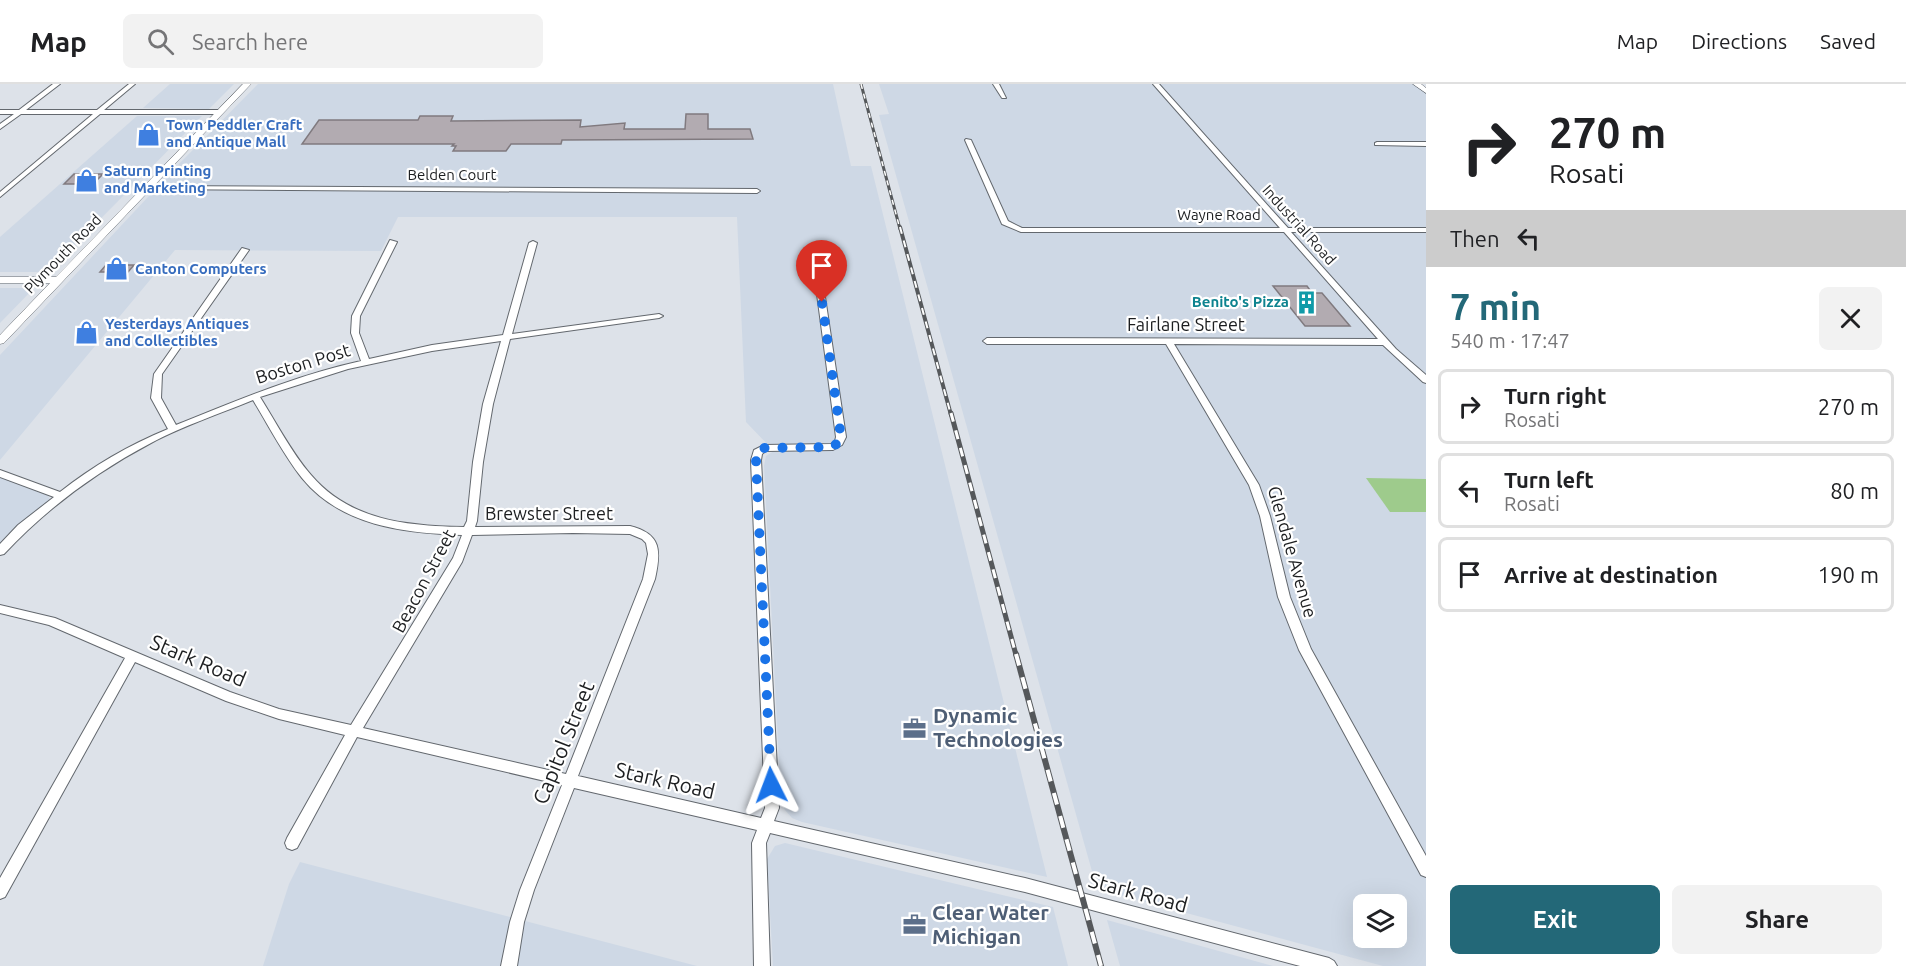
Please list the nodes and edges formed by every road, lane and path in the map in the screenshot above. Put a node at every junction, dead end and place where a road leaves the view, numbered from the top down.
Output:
1 (57, 84) edge
2 (132, 84) edge
3 (247, 84) edge
4 (996, 84) edge
5 (1155, 84) edge
6 (1417, 84) edge
7 (1426, 90) edge
8 (1004, 97) dead end
9 (0, 112) edge
10 (20, 112) junction
11 (99, 112) junction
12 (219, 112) junction
13 (0, 127) edge
14 (968, 140) dead end
15 (1377, 144) dead end
16 (1426, 144) edge
17 (147, 188) junction
18 (756, 191) dead end
19 (0, 195) edge
20 (1286, 230) junction
21 (1426, 230) edge
22 (393, 242) dead end
23 (533, 243) dead end
24 (245, 250) dead end
25 (819, 279) dead end
26 (0, 280) edge
27 (59, 280) junction
28 (659, 316) dead end
29 (507, 336) junction
30 (0, 341) edge
31 (987, 341) dead end
32 (1169, 342) junction
33 (1385, 342) junction
34 (366, 362) junction
35 (1426, 380) edge
36 (255, 396) junction
37 (173, 429) junction
38 (0, 473) edge
39 (61, 496) junction
40 (470, 530) junction
41 (648, 537) joint
42 (0, 551) edge
43 (0, 609) edge
44 (132, 656) junction
45 (354, 731) junction
46 (570, 781) junction
47 (765, 826) junction
48 (292, 843) dead end
49 (1426, 870) edge
50 (0, 892) edge
51 (509, 966) edge
52 (762, 966) edge
53 (1329, 966) edge

1 - 10 street
2 - 11 street
3 - 12 main road, Plymouth Road
4 - 8 street
5 - 20 street, Industrial Road
6 - 7 main road
9 - 10 street
10 - 11 street
10 - 13 street
11 - 12 street
11 - 19 street
12 - 17 main road, Plymouth Road
14 - 20 street, Wayne Road
15 - 16 street
17 - 18 street, Belden Court
17 - 27 main road, Plymouth Road
20 - 21 street, Wayne Road
20 - 33 street, Industrial Road
22 - 34 street
23 - 29 street, Beacon Street
24 - 37 street
25 - 47 street
26 - 27 main road
27 - 30 main road, Plymouth Road
28 - 29 street, Boston Post
29 - 34 street, Boston Post
29 - 40 street, Beacon Street
31 - 32 street, Fairlane Street
32 - 33 street, Fairlane Street
32 - 49 street, Glendale Avenue
33 - 35 street, Industrial Road
34 - 36 street, Boston Post
36 - 37 street, Boston Post
36 - 40 street, Brewster Street
37 - 39 street, Boston Post
38 - 39 street
39 - 42 street, Boston Post
40 - 41 street, Brewster Street
40 - 45 street, Beacon Street
41 - 46 street, Capitol Street
43 - 44 street, Stark Road
44 - 45 street, Stark Road
44 - 50 street
45 - 46 street, Stark Road
45 - 48 street, Beacon Street
46 - 47 street, Stark Road
46 - 51 street, Capitol Street
47 - 52 street
47 - 53 street, Stark Road

